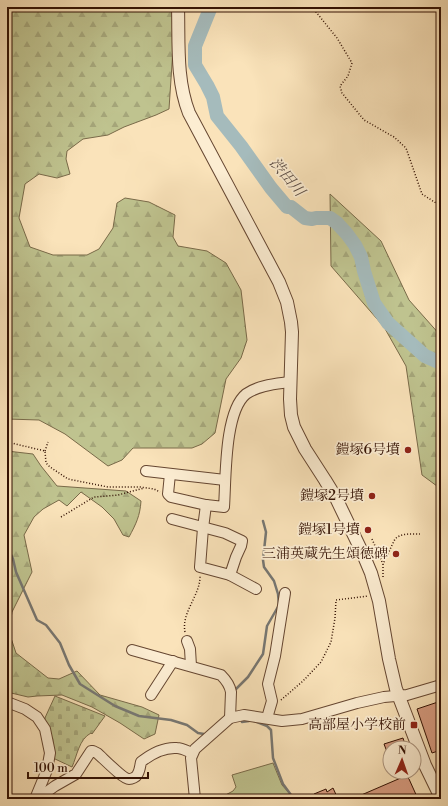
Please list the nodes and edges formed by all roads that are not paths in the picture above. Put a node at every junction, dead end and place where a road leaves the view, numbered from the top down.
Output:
1 (178, 7) edge
2 (290, 382) junction
3 (146, 471) dead end
4 (170, 474) junction
5 (226, 480) junction
6 (206, 505) junction
7 (172, 518) dead end
8 (203, 528) junction
9 (230, 575) junction
10 (256, 590) dead end
11 (285, 593) dead end
12 (187, 640) road end
13 (132, 650) dead end
14 (173, 661) junction
15 (191, 666) junction
16 (441, 685) edge
17 (151, 695) dead end
18 (399, 696) junction
19 (7, 702) edge
20 (268, 714) junction
21 (230, 718) junction
22 (192, 752) junction
23 (39, 798) edge
24 (441, 798) edge
25 (195, 799) edge

1 - 2 street
2 - 5 street
2 - 18 street
3 - 4 street
4 - 5 street
4 - 6 street
5 - 6 street
6 - 8 street
7 - 8 street
8 - 9 street
8 - 9 street
9 - 10 street
11 - 20 street
12 - 15 street
13 - 14 street
14 - 15 street
14 - 17 street
15 - 21 street
16 - 18 street
18 - 20 street
18 - 24 street
19 - 23 street
20 - 21 street
21 - 22 street
22 - 23 street
22 - 25 street

